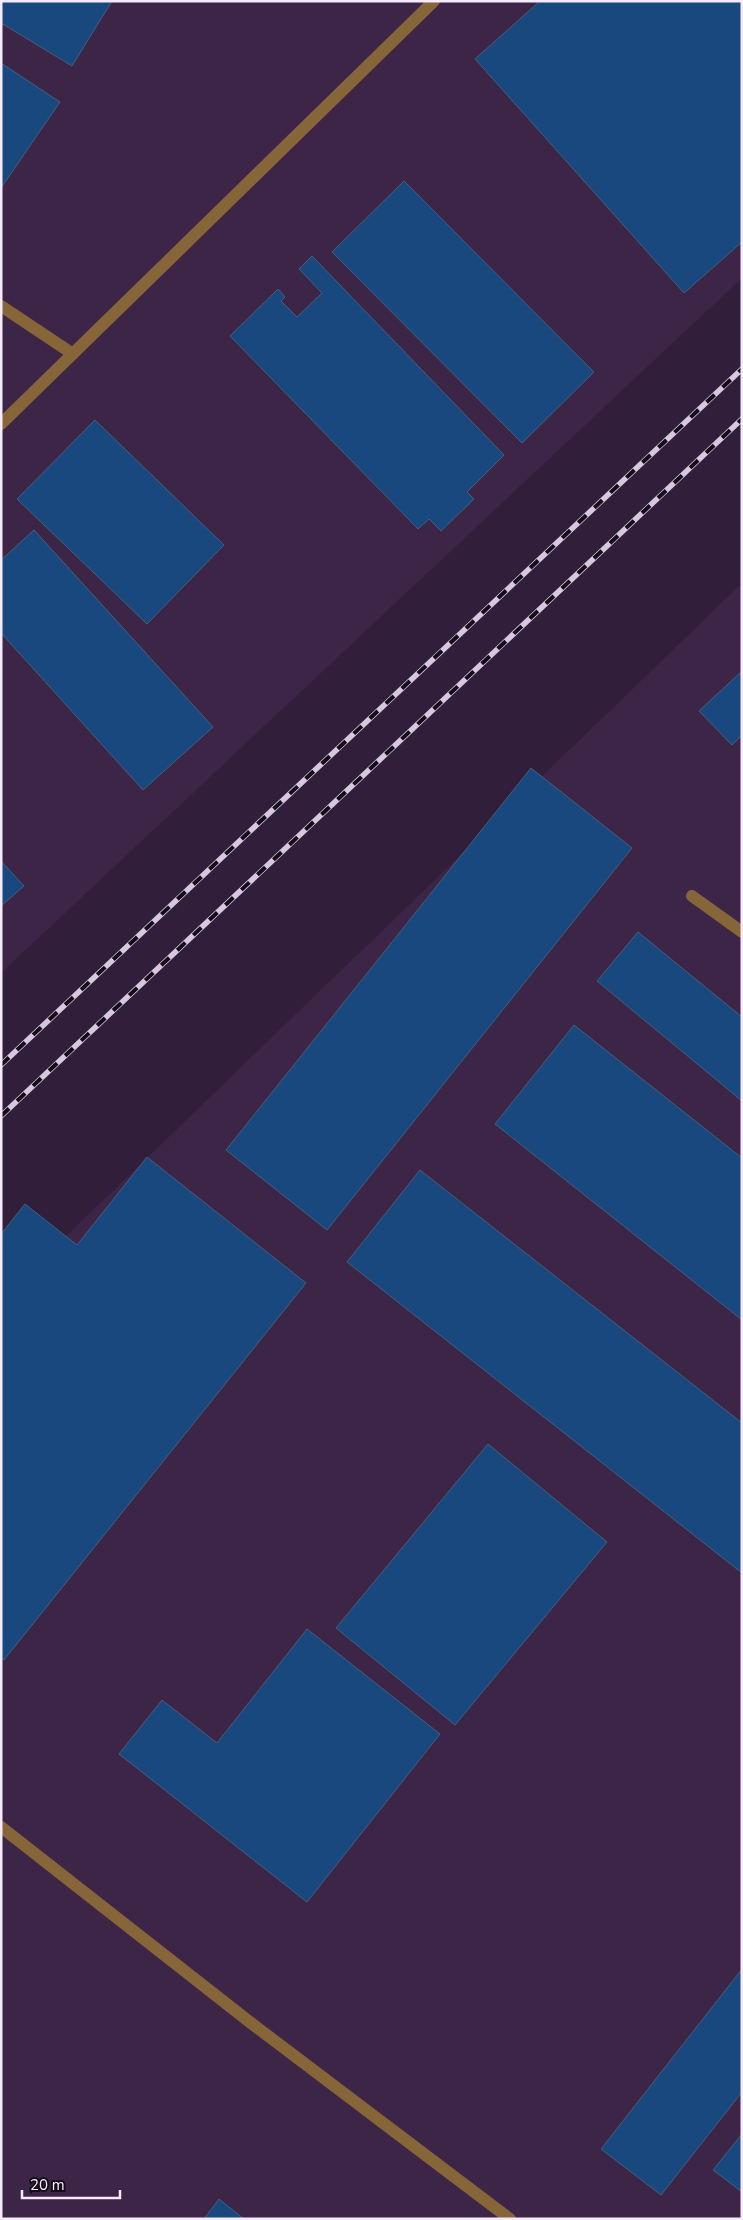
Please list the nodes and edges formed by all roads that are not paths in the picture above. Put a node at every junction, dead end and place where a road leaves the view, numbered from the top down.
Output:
1 (431, 2) edge
2 (1, 306) edge
3 (73, 354) junction
4 (1, 424) edge
5 (692, 896) dead end
6 (742, 932) edge
7 (1, 1827) edge
8 (510, 2219) edge

1 - 3 street
2 - 3 street
3 - 4 street
5 - 6 street
7 - 8 street

